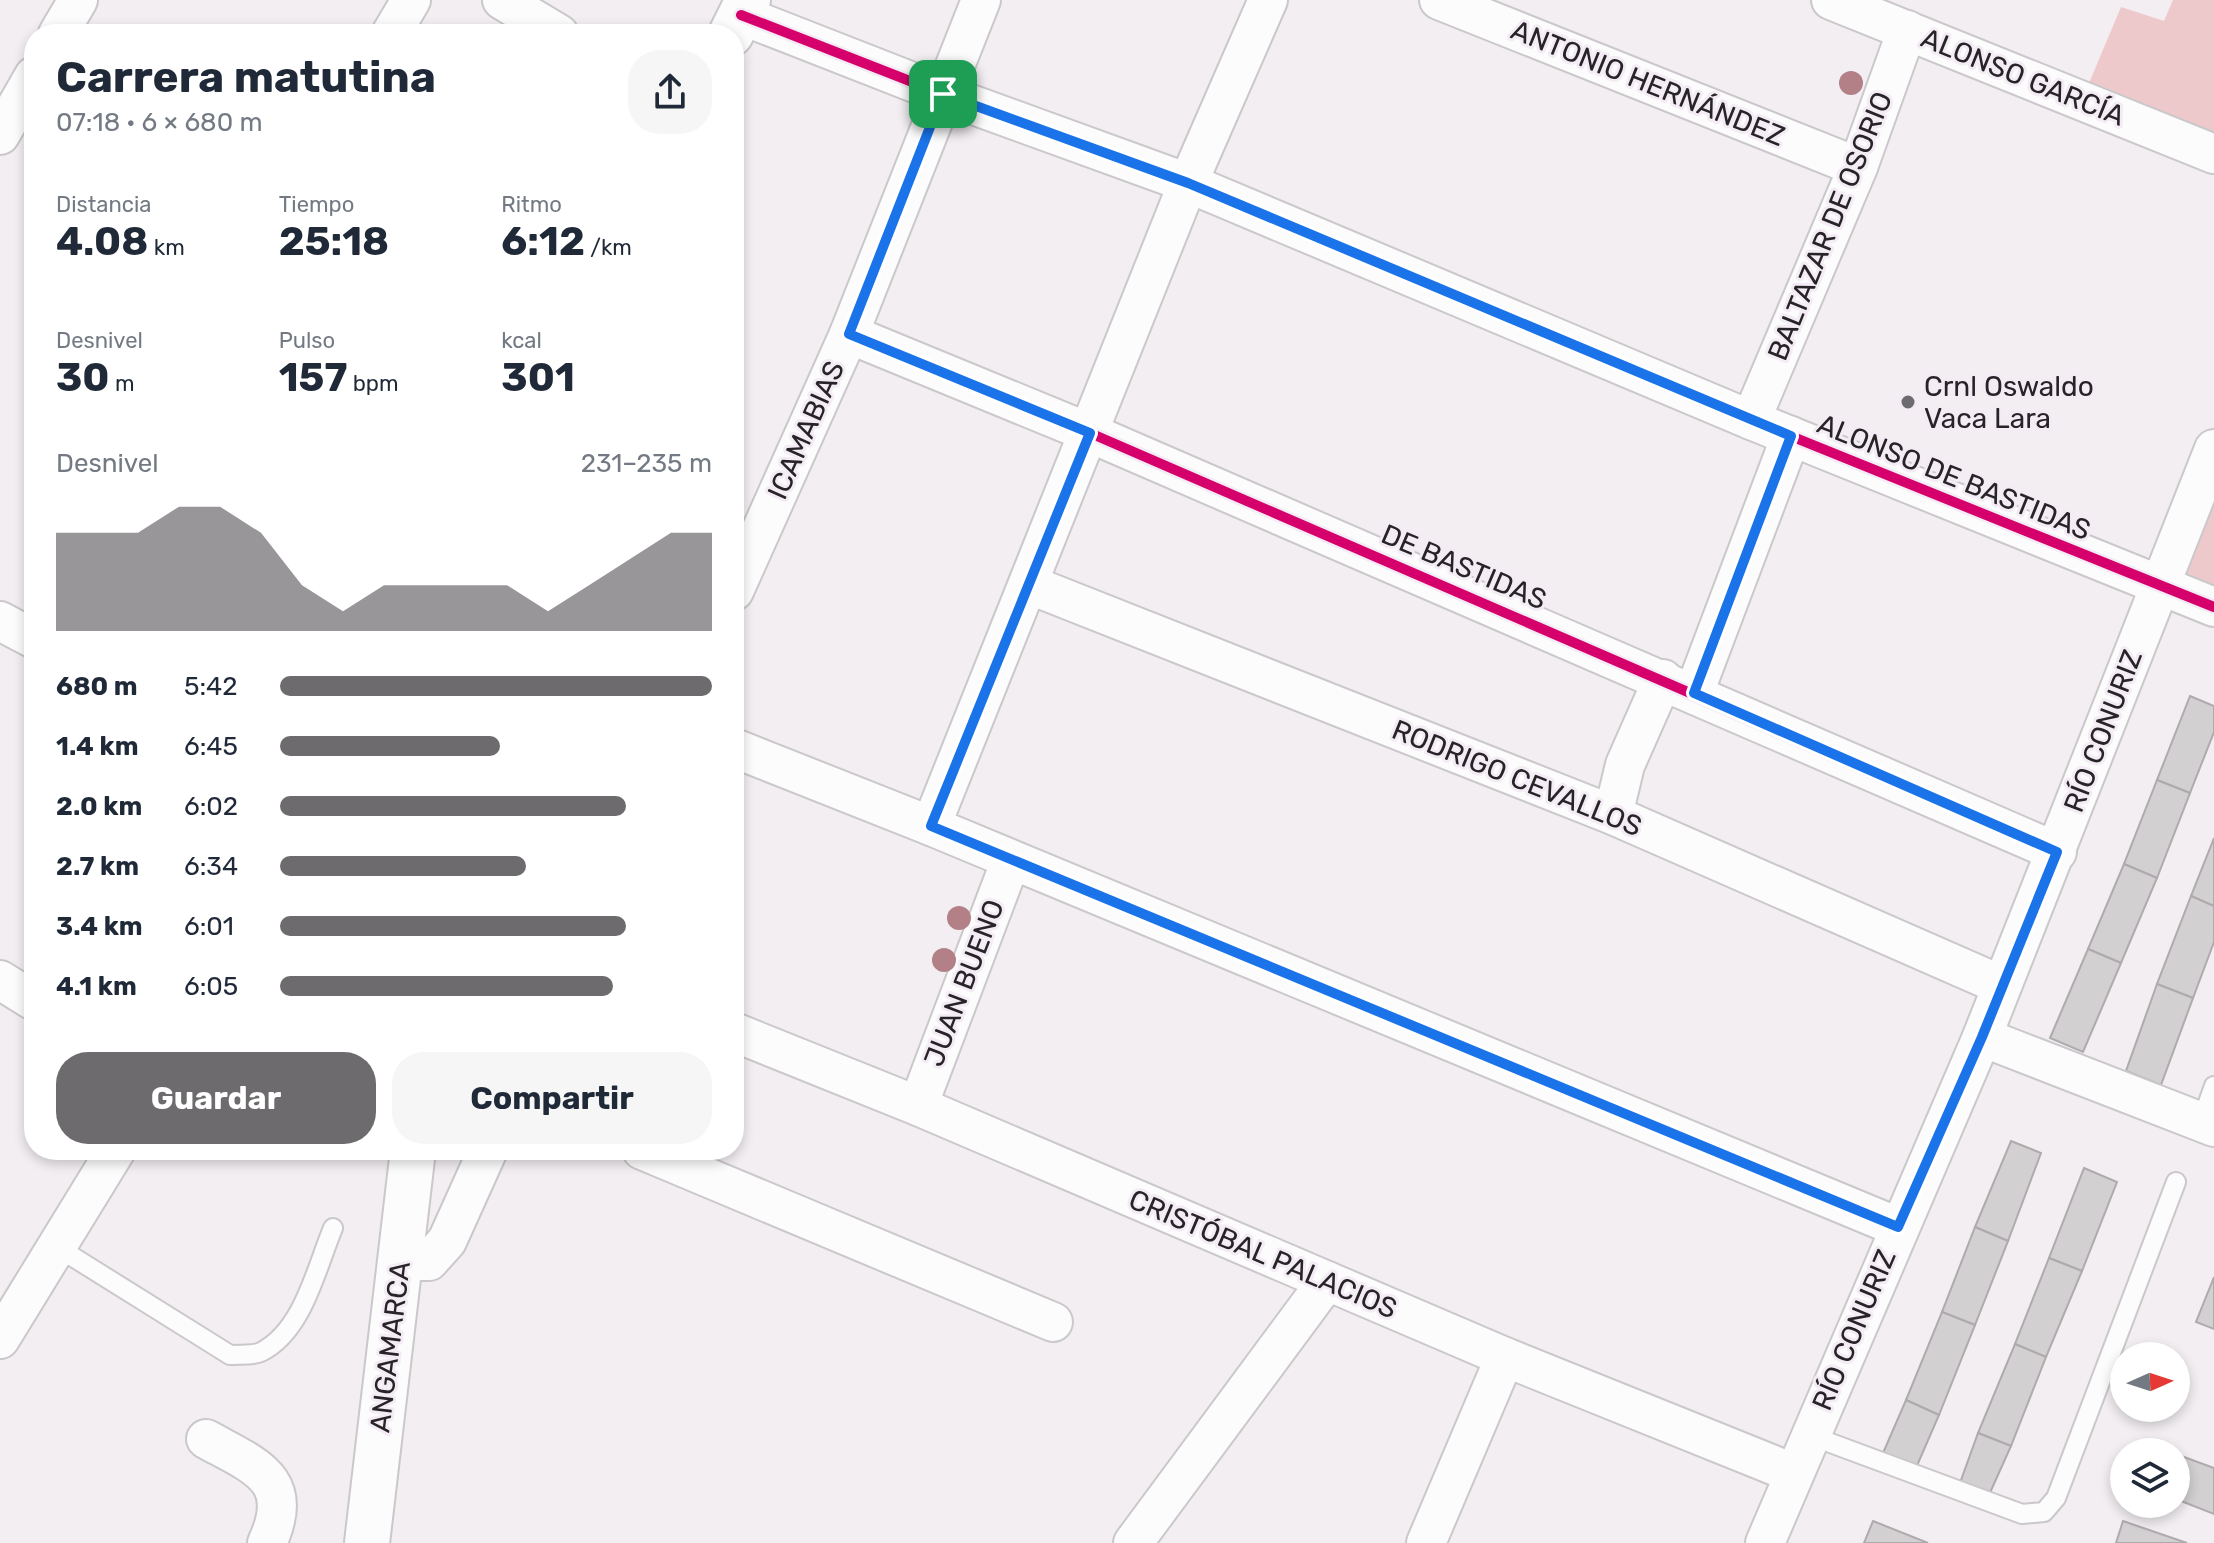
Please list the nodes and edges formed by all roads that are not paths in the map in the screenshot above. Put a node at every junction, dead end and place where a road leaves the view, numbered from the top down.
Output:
1 (78, 0) edge
2 (411, 0) edge
3 (502, 0) edge
4 (981, 0) edge
5 (1268, 0) edge
6 (1439, 0) edge
7 (1831, 0) edge
8 (740, 16) edge
9 (64, 24) edge
10 (397, 24) edge
11 (542, 24) edge
12 (1907, 30) junction
13 (24, 93) edge
14 (943, 94) junction
15 (0, 135) edge
16 (2214, 154) edge
17 (1858, 167) junction
18 (1188, 183) junction
19 (849, 334) junction
20 (1751, 420) junction
21 (1090, 433) junction
22 (1791, 436) junction
23 (2214, 449) edge
24 (744, 569) edge
25 (1028, 584) junction
26 (2158, 585) junction
27 (2214, 607) edge
28 (0, 621) edge
29 (24, 634) edge
30 (1678, 686) junction
31 (744, 752) edge
32 (1613, 815) junction
33 (931, 826) junction
34 (2057, 852) junction
35 (1011, 860) junction
36 (0, 980) edge
37 (2001, 985) junction
38 (24, 995) edge
39 (744, 1036) edge
40 (1982, 1037) junction
41 (2214, 1086) edge
42 (918, 1106) junction
43 (2208, 1124) edge
44 (110, 1160) edge
45 (412, 1160) edge
46 (483, 1160) edge
47 (666, 1160) edge
48 (2176, 1182) dead end
49 (1898, 1227) junction
50 (333, 1228) dead end
51 (57, 1247) junction
52 (401, 1261) junction
53 (1327, 1281) junction
54 (1053, 1322) dead end
55 (0, 1338) edge
56 (1505, 1357) junction
57 (1809, 1435) junction
58 (206, 1439) dead end
59 (1793, 1473) junction
60 (267, 1543) edge
61 (367, 1543) edge
62 (1133, 1543) edge
63 (1426, 1543) edge
64 (1765, 1543) edge

1 - 9 street
2 - 10 street
3 - 11 street
4 - 14 street, ICAMABIAS
5 - 18 street
6 - 17 street, ANTONIO HERNÁNDEZ
7 - 12 street, ALONSO GARCÍA
8 - 14 street, ALONSO DE BASTIDAS
12 - 16 street, ALONSO GARCÍA
12 - 17 street, BALTAZAR DE OSORIO
13 - 15 street
14 - 18 street, ALONSO DE BASTIDAS
14 - 19 street, ICAMABIAS
17 - 20 street, BALTAZAR DE OSORIO
18 - 20 street, ALONSO DE BASTIDAS
18 - 21 street
19 - 21 street, DE BASTIDAS
19 - 24 street, ICAMABIAS
20 - 22 street, ALONSO DE BASTIDAS
21 - 25 street
21 - 30 street, DE BASTIDAS
22 - 26 street, ALONSO DE BASTIDAS
22 - 30 street
23 - 26 street, RÍO CONURIZ
25 - 32 street, RODRIGO CEVALLOS
25 - 33 street
26 - 27 street, ALONSO DE BASTIDAS
26 - 34 street, RÍO CONURIZ
28 - 29 street
30 - 32 street
30 - 34 street, DE BASTIDAS
31 - 33 street
32 - 37 street, RODRIGO CEVALLOS
33 - 35 street
34 - 37 street, RÍO CONURIZ
35 - 42 street, JUAN BUENO
35 - 49 street
36 - 38 street
37 - 40 street, RÍO CONURIZ
39 - 42 street, CRISTÓBAL PALACIOS
40 - 43 street
40 - 49 street, RÍO CONURIZ
41 - 43 lane
42 - 53 street, CRISTÓBAL PALACIOS
44 - 51 street
45 - 52 street, ANGAMARCA
46 - 52 street
47 - 54 street
48 - 57 lane
49 - 57 street, RÍO CONURIZ
50 - 51 lane
51 - 55 street
52 - 61 street, ANGAMARCA
53 - 56 street, CRISTÓBAL PALACIOS
53 - 62 street
56 - 59 street, CRISTÓBAL PALACIOS
56 - 63 street
57 - 59 street, RÍO CONURIZ
58 - 60 street
59 - 64 street, RÍO CONURIZ

